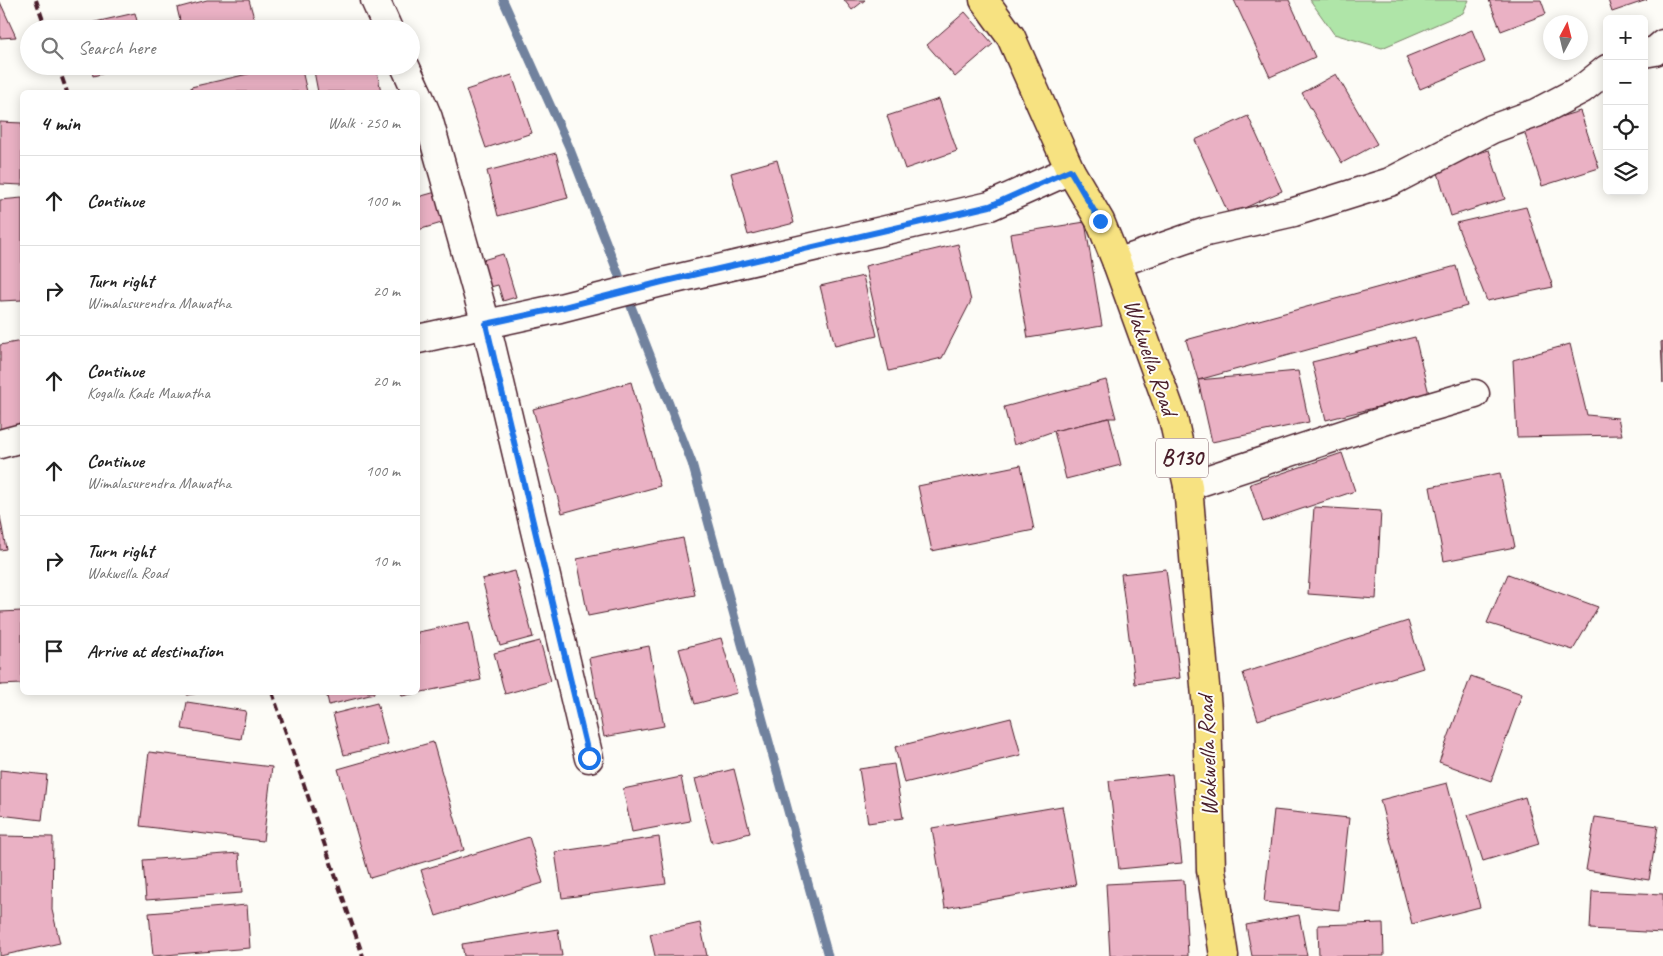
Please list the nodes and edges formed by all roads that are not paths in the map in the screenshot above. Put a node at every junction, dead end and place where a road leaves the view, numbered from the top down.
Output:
1 (375, 0) edge
2 (984, 0) edge
3 (384, 20) edge
4 (1663, 44) edge
5 (1648, 52) edge
6 (1603, 72) edge
7 (408, 75) edge
8 (414, 90) edge
9 (420, 106) edge
10 (1070, 170) junction
11 (1117, 263) junction
12 (486, 324) junction
13 (420, 339) edge
14 (1475, 394) dead end
15 (20, 439) edge
16 (0, 444) edge
17 (1188, 486) junction
18 (589, 758) dead end
19 (1224, 956) edge

1 - 3 street
2 - 10 main road, Wakwella Road / B130
4 - 5 street
6 - 11 street
7 - 8 street
9 - 12 street
10 - 11 main road, Wakwella Road / B130
10 - 12 street
11 - 17 main road, Wakwella Road / B130
12 - 13 street
12 - 18 street
14 - 17 street
15 - 16 street
17 - 19 main road, Wakwella Road / B130

